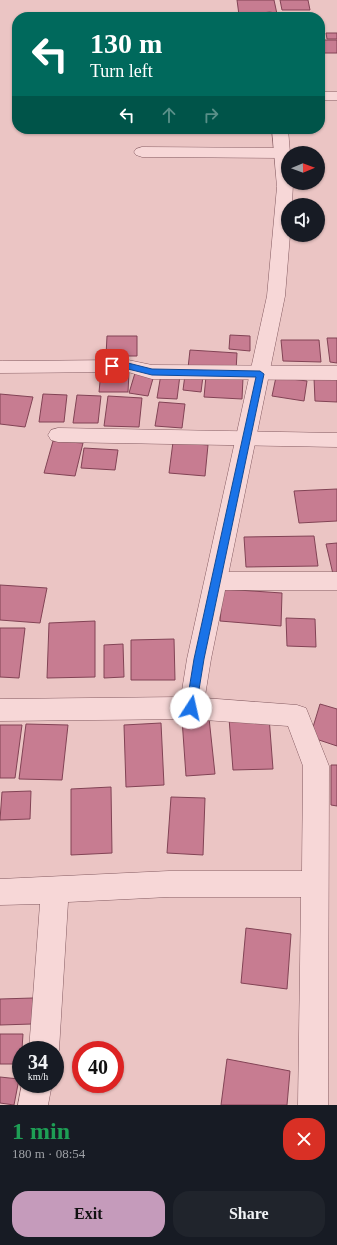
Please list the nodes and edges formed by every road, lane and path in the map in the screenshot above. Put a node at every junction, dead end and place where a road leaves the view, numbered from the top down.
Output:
1 (325, 96) edge
2 (337, 96) edge
3 (280, 134) edge
4 (281, 146) edge
5 (142, 152) dead end
6 (281, 153) edge
7 (285, 190) edge
8 (2, 367) dead end
9 (260, 374) junction
10 (337, 374) edge
11 (58, 435) dead end
12 (246, 439) junction
13 (337, 440) edge
14 (216, 581) junction
15 (337, 581) edge
16 (191, 708) junction
17 (0, 710) edge
18 (314, 884) junction
19 (55, 890) junction
20 (0, 892) edge
21 (45, 1041) edge
22 (35, 1093) edge
23 (33, 1105) edge
24 (313, 1105) edge

1 - 2 street
3 - 4 street
5 - 6 street
7 - 9 street
8 - 9 street
9 - 10 street
9 - 12 street
11 - 12 street
12 - 13 street
12 - 14 street
14 - 15 street
14 - 16 street
16 - 17 street
16 - 18 street
18 - 19 street
18 - 24 street
19 - 20 street
19 - 21 street
22 - 23 street

